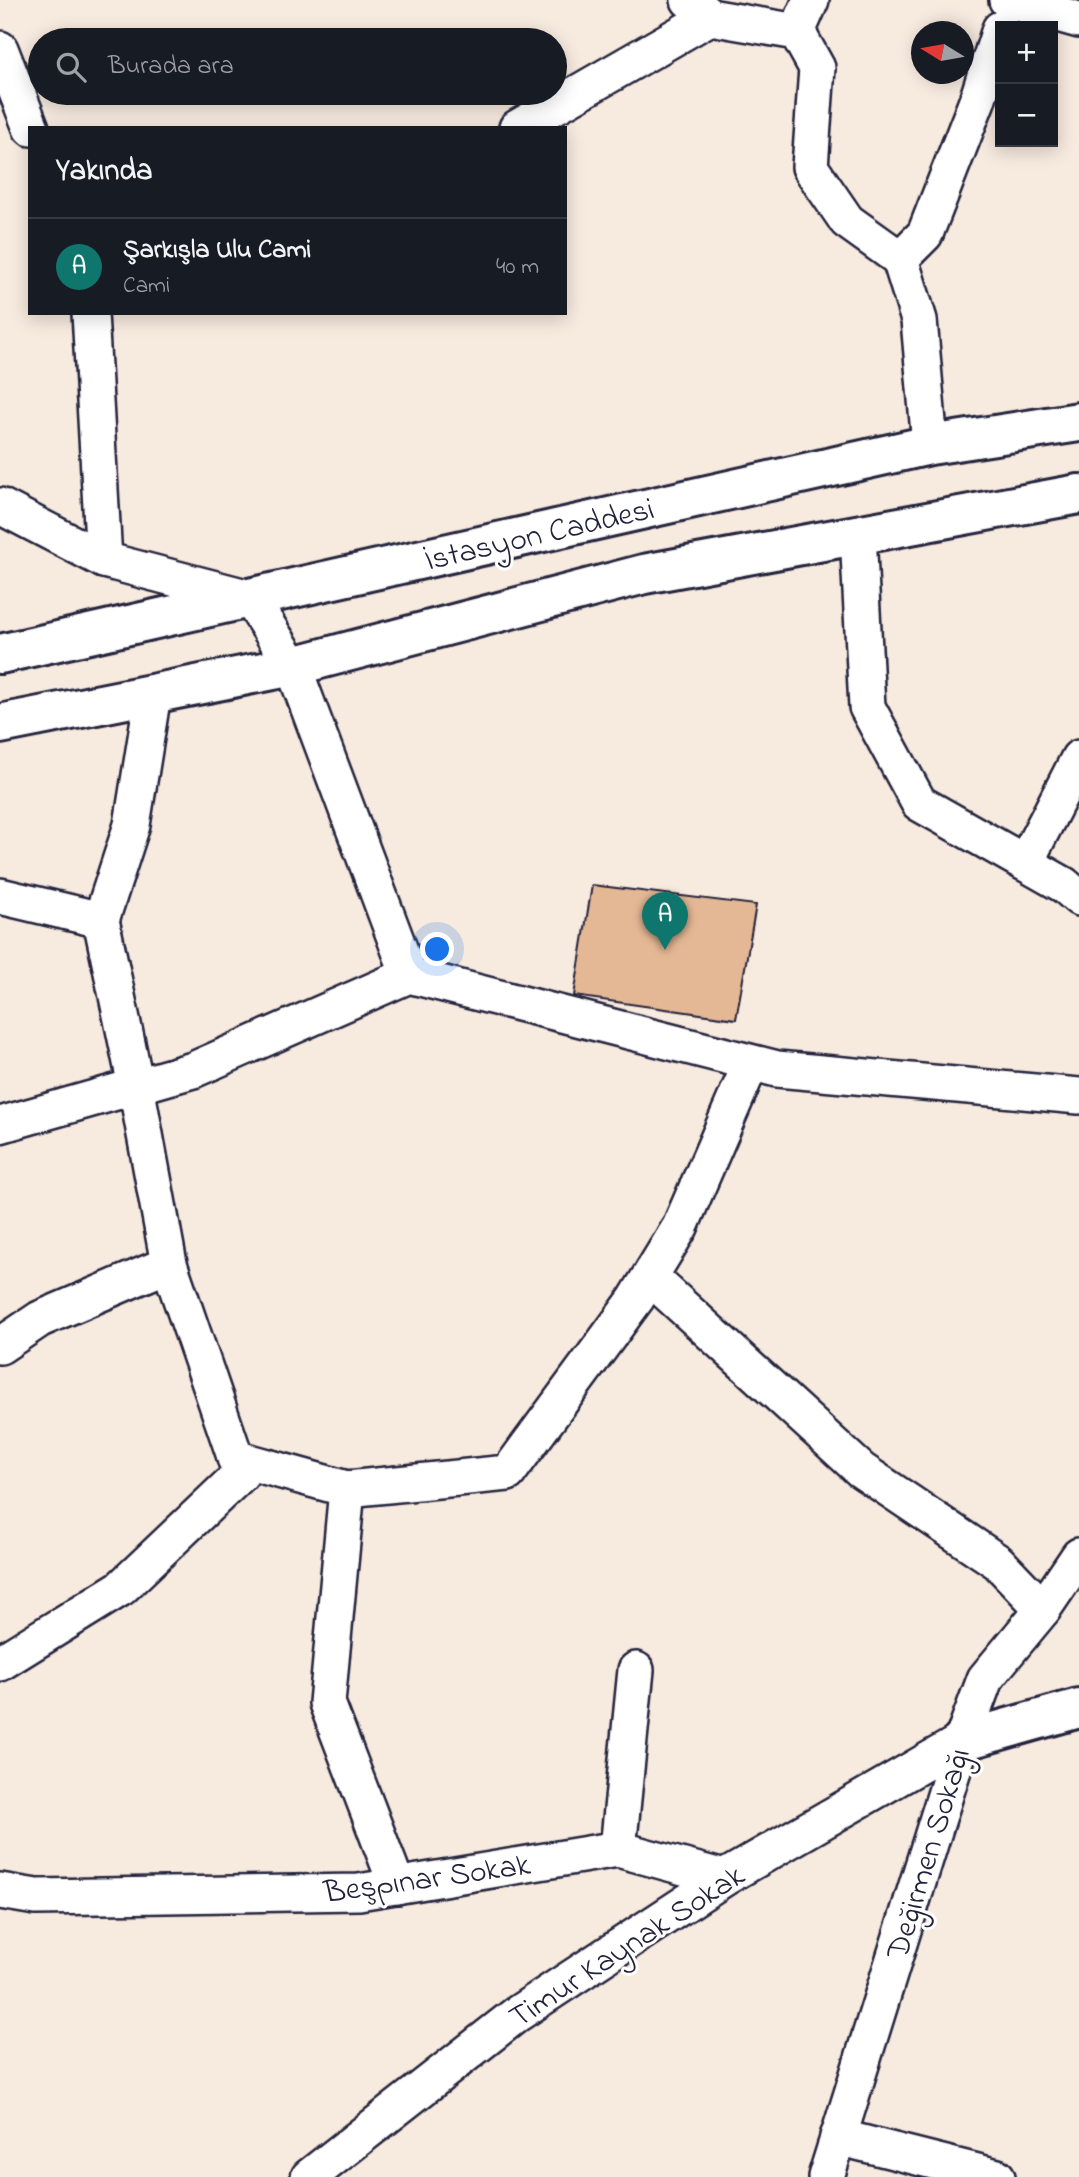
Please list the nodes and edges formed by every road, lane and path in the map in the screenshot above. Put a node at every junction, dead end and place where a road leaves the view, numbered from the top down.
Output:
1 (811, 0) edge
2 (699, 8) edge
3 (1004, 14) edge
4 (1079, 20) edge
5 (797, 32) junction
6 (0, 49) edge
7 (567, 95) edge
8 (552, 105) edge
9 (30, 126) edge
10 (520, 126) edge
11 (900, 259) junction
12 (90, 315) edge
13 (1079, 422) edge
14 (930, 445) junction
15 (1079, 494) edge
16 (0, 506) edge
17 (858, 534) junction
18 (104, 560) junction
19 (250, 598) junction
20 (0, 654) edge
21 (293, 666) junction
22 (153, 694) junction
23 (0, 724) edge
24 (1079, 758) edge
25 (1025, 863) junction
26 (0, 896) edge
27 (1079, 898) edge
28 (101, 920) junction
29 (409, 975) junction
30 (751, 1063) junction
31 (136, 1086) junction
32 (1079, 1096) edge
33 (0, 1125) edge
34 (169, 1264) junction
35 (650, 1277) junction
36 (0, 1346) edge
37 (235, 1458) junction
38 (348, 1489) junction
39 (1079, 1556) edge
40 (1042, 1609) junction
41 (0, 1663) edge
42 (636, 1670) dead end
43 (1079, 1708) edge
44 (962, 1741) junction
45 (618, 1849) junction
46 (724, 1878) junction
47 (397, 1886) junction
48 (0, 1891) edge
49 (838, 2137) junction
50 (309, 2177) edge
51 (826, 2177) edge
52 (997, 2177) edge

1 - 5 street
2 - 5 street
2 - 7 street
3 - 4 street
3 - 11 street
5 - 11 street
6 - 9 street
8 - 10 street
11 - 14 street
12 - 18 street
13 - 14 main road, İstasyon Caddesi
14 - 19 main road, İstasyon Caddesi
15 - 17 main road, İstasyon Caddesi
16 - 18 street
17 - 21 main road, İstasyon Caddesi
17 - 25 street
18 - 19 street
19 - 20 main road, İstasyon Caddesi
19 - 21 street
21 - 22 main road, İstasyon Caddesi
21 - 29 street
22 - 23 main road, İstasyon Caddesi
22 - 28 street
24 - 25 street
25 - 27 street
26 - 28 street
28 - 31 street
29 - 30 street
29 - 31 street
30 - 32 street
30 - 35 street
31 - 33 street
31 - 34 street
34 - 36 street
34 - 37 street
35 - 38 street
35 - 40 street
37 - 38 street
37 - 41 street
38 - 47 street
39 - 40 street, Değirmen Sokağı
40 - 44 street, Değirmen Sokağı
42 - 45 street
43 - 44 main road
44 - 46 street, Timur Kaynak Sokak
44 - 49 street, Değirmen Sokağı
45 - 46 street, Beşpınar Sokak
45 - 47 street, Beşpınar Sokak
46 - 50 street, Timur Kaynak Sokak
47 - 48 street, Beşpınar Sokak
49 - 51 street, Değirmen Sokağı
49 - 52 street

